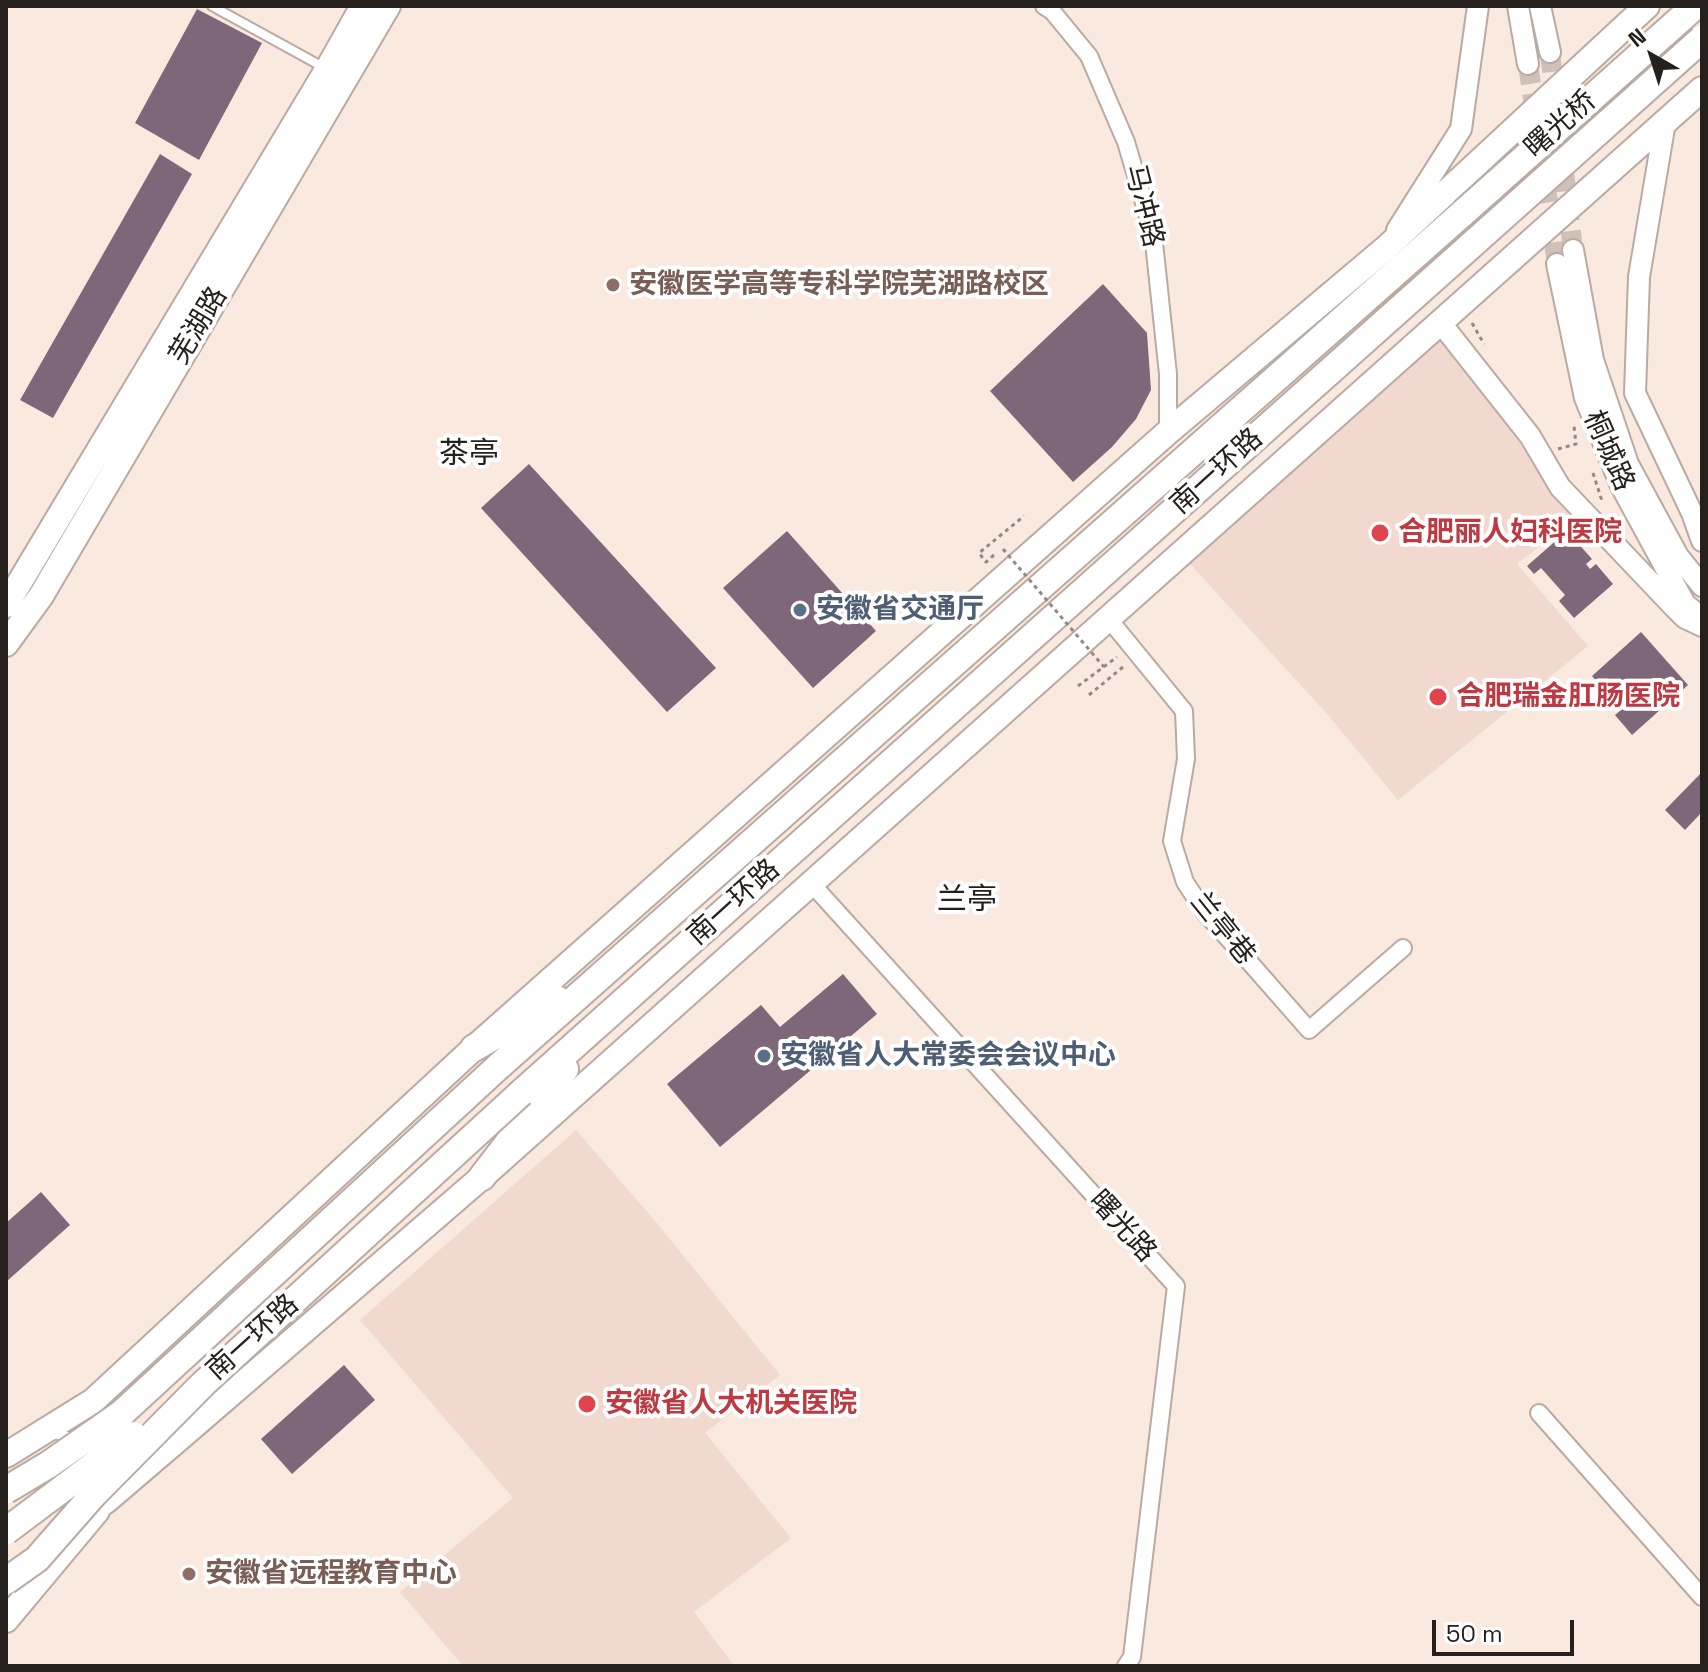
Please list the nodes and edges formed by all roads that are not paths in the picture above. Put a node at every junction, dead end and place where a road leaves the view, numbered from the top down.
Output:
1 (212, 6) edge
2 (363, 6) edge
3 (388, 6) edge
4 (1044, 6) edge
5 (1478, 6) edge
6 (1518, 6) edge
7 (1540, 6) edge
8 (1647, 6) edge
9 (1695, 6) edge
10 (1702, 39) edge
11 (1550, 52) tunnel mouth
12 (1528, 64) tunnel mouth
13 (327, 70) junction
14 (1702, 89) edge
15 (1665, 122) junction
16 (1464, 212) joint
17 (1477, 240) joint
18 (1386, 248) junction
19 (1440, 322) junction
20 (1168, 432) junction
21 (1702, 541) edge
22 (1702, 586) edge
23 (6, 605) edge
24 (1108, 618) junction
25 (1702, 619) edge
26 (1702, 626) edge
27 (6, 644) edge
28 (810, 882) junction
29 (1403, 948) dead end
30 (608, 969) junction
31 (604, 1019) junction
32 (474, 1048) junction
33 (482, 1177) junction
34 (204, 1383) junction
35 (89, 1412) junction
36 (1539, 1413) dead end
37 (42, 1432) junction
38 (94, 1436) dead end
39 (102, 1449) dead end
40 (6, 1455) edge
41 (48, 1465) junction
42 (137, 1474) junction
43 (6, 1490) edge
44 (6, 1498) edge
45 (106, 1501) junction
46 (6, 1531) edge
47 (37, 1559) junction
48 (6, 1567) edge
49 (6, 1581) edge
50 (6, 1593) edge
51 (1702, 1597) edge
52 (6, 1620) edge
53 (1126, 1666) edge

1 - 13 lane
2 - 13 main road, 芜湖路
3 - 27 main road, 芜湖路
4 - 20 street, 马冲路
5 - 18 street
6 - 12 street
7 - 11 street
8 - 18 main road
9 - 16 highway, 曙光桥, bridge
10 - 17 highway, 曙光桥, bridge
13 - 23 main road, 芜湖路
14 - 15 main road
15 - 19 main road
15 - 21 street
16 - 30 highway, 南一环路
17 - 31 highway, 南一环路
18 - 20 main road
19 - 24 main road
19 - 26 street
20 - 32 main road
22 - 25 street, 桐城路
24 - 28 main road
24 - 29 street, 兰亭巷
28 - 33 main road
28 - 53 street, 曙光路
30 - 32 highway
30 - 41 highway, 南一环路, bridge
31 - 33 highway
31 - 34 highway, 南一环路, bridge
32 - 35 main road
33 - 42 main road
34 - 46 highway, bridge
34 - 47 highway, 南一环路, bridge
35 - 37 main road
35 - 38 lane
36 - 51 street
37 - 40 main road
37 - 45 lane
39 - 42 lane
41 - 43 highway, 南一环路, bridge
41 - 44 highway, bridge
42 - 45 main road
45 - 48 main road
45 - 52 main road
47 - 49 highway, 南一环路, bridge
47 - 50 highway, bridge

